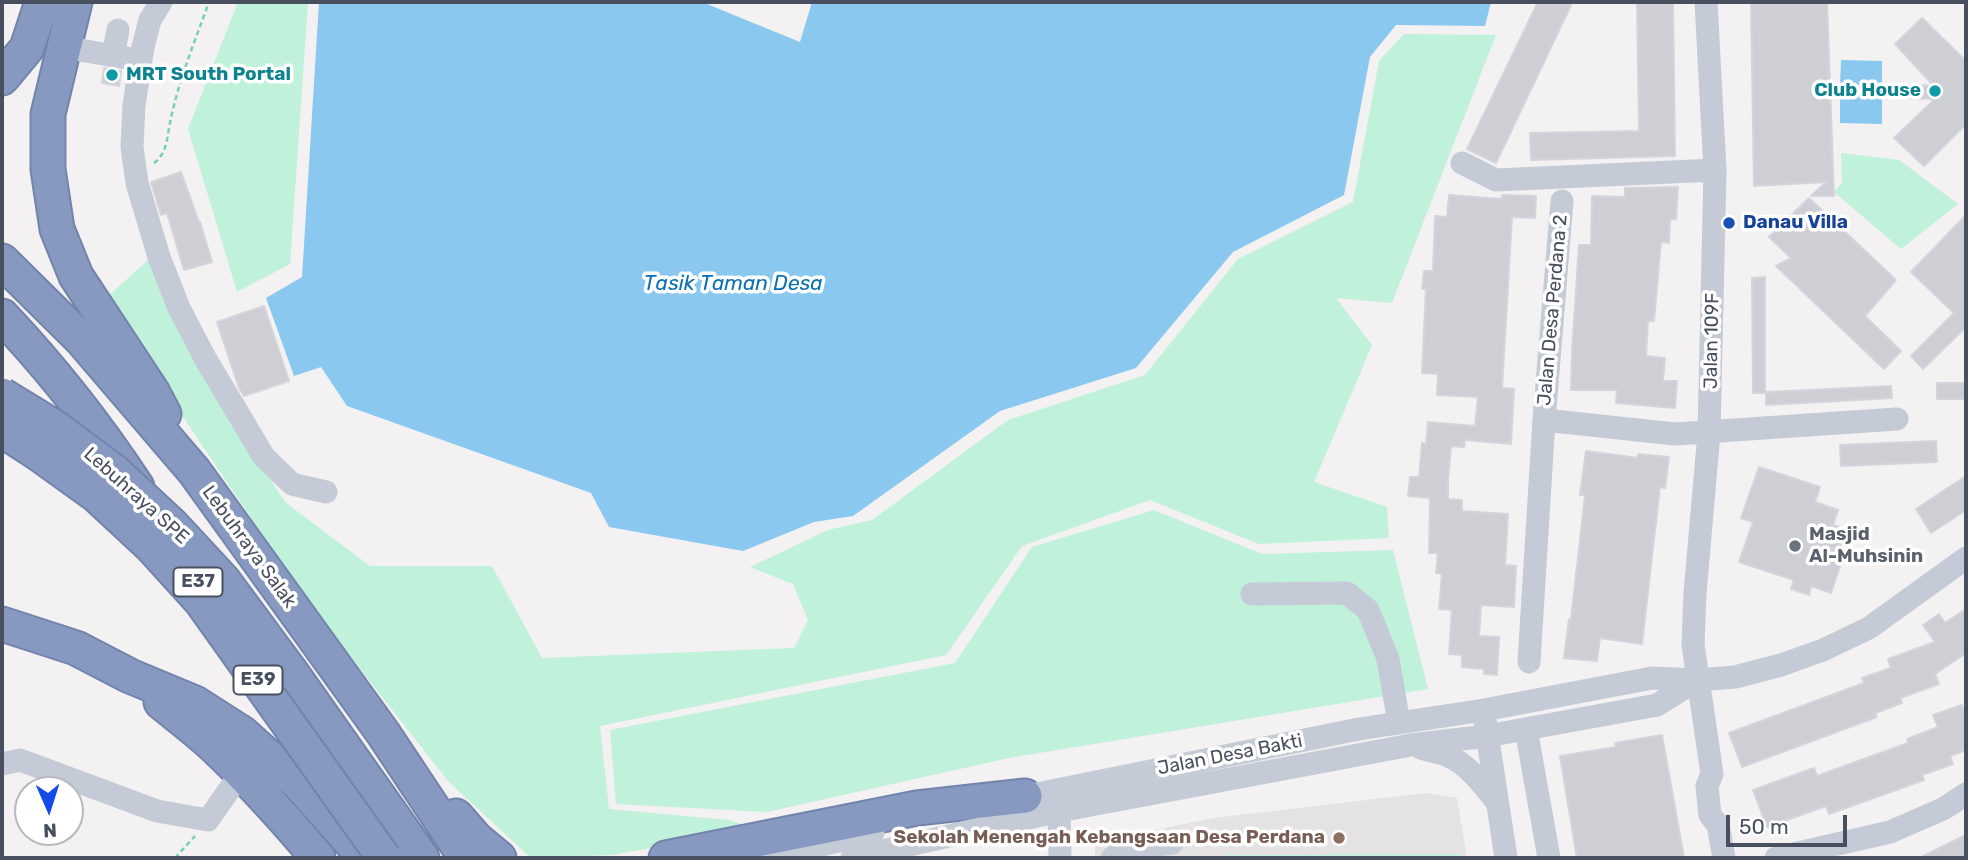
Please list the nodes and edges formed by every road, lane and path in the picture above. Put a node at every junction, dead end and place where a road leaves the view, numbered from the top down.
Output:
1 (42, 2) edge
2 (75, 2) edge
3 (161, 2) edge
4 (209, 2) edge
5 (1706, 2) edge
6 (118, 30) dead end
7 (63, 47) junction
8 (2, 78) edge
9 (1462, 163) dead end
10 (1715, 170) junction
11 (137, 183) junction
12 (1562, 201) dead end
13 (2, 261) edge
14 (2, 316) edge
15 (2, 395) edge
16 (1897, 419) dead end
17 (1544, 420) junction
18 (2, 430) edge
19 (1710, 433) junction
20 (194, 471) junction
21 (326, 492) dead end
22 (1966, 558) edge
23 (1252, 594) dead end
24 (2, 624) edge
25 (1529, 662) dead end
26 (130, 676) junction
27 (1698, 680) junction
28 (1484, 710) junction
29 (1399, 723) junction
30 (1526, 729) junction
31 (383, 733) junction
32 (1487, 736) junction
33 (1411, 745) junction
34 (2, 764) edge
35 (241, 773) junction
36 (1966, 794) edge
37 (1025, 796) junction
38 (1496, 802) junction
39 (1059, 811) junction
40 (208, 820) junction
41 (1172, 843) dead end
42 (175, 858) edge
43 (318, 858) edge
44 (365, 858) edge
45 (378, 858) edge
46 (384, 858) edge
47 (422, 858) edge
48 (466, 858) edge
49 (499, 858) edge
50 (666, 858) edge
51 (766, 858) edge
52 (852, 858) edge
53 (1060, 858) edge
54 (1112, 858) edge
55 (1506, 858) edge
56 (1549, 858) edge
57 (1724, 858) edge
58 (1776, 858) edge

1 - 8 highway
2 - 7 highway
3 - 11 street
4 - 11 path
5 - 10 street, Jalan 109F
6 - 7 street
7 - 20 highway
9 - 10 street
10 - 19 street, Jalan 109F
11 - 21 street
12 - 17 street, Jalan Desa Perdana 2
13 - 20 highway, Lebuhraya Salak
14 - 45 highway, E37
15 - 47 highway, Lebuhraya SPE / E39, bridge
16 - 19 street
17 - 19 street
17 - 25 street, Jalan Desa Perdana 2
18 - 46 highway, Lebuhraya SPE / E39, bridge
19 - 27 street, Jalan 109F
20 - 31 highway, Lebuhraya Salak
22 - 27 street, Jalan Desa Bakti
23 - 29 street
24 - 26 highway
26 - 35 highway
26 - 44 highway
27 - 28 street, Jalan Desa Bakti
27 - 30 street, Jalan Desa Bakti
27 - 57 street, Jalan 109F
28 - 29 street, Jalan Desa Bakti
28 - 32 street
29 - 37 street, Jalan Desa Bakti
30 - 32 street, Jalan Desa Bakti
30 - 56 street
31 - 48 highway, Lebuhraya Salak
31 - 49 highway
32 - 33 street, Jalan Desa Bakti
32 - 38 street
33 - 38 street
33 - 39 street, Jalan Desa Bakti
34 - 40 street
35 - 40 street
35 - 43 highway
36 - 58 street
37 - 50 highway
37 - 51 street, Jalan Desa Bakti
38 - 55 street
39 - 52 street, Jalan Desa Bakti
39 - 53 street
40 - 42 path
41 - 54 street

